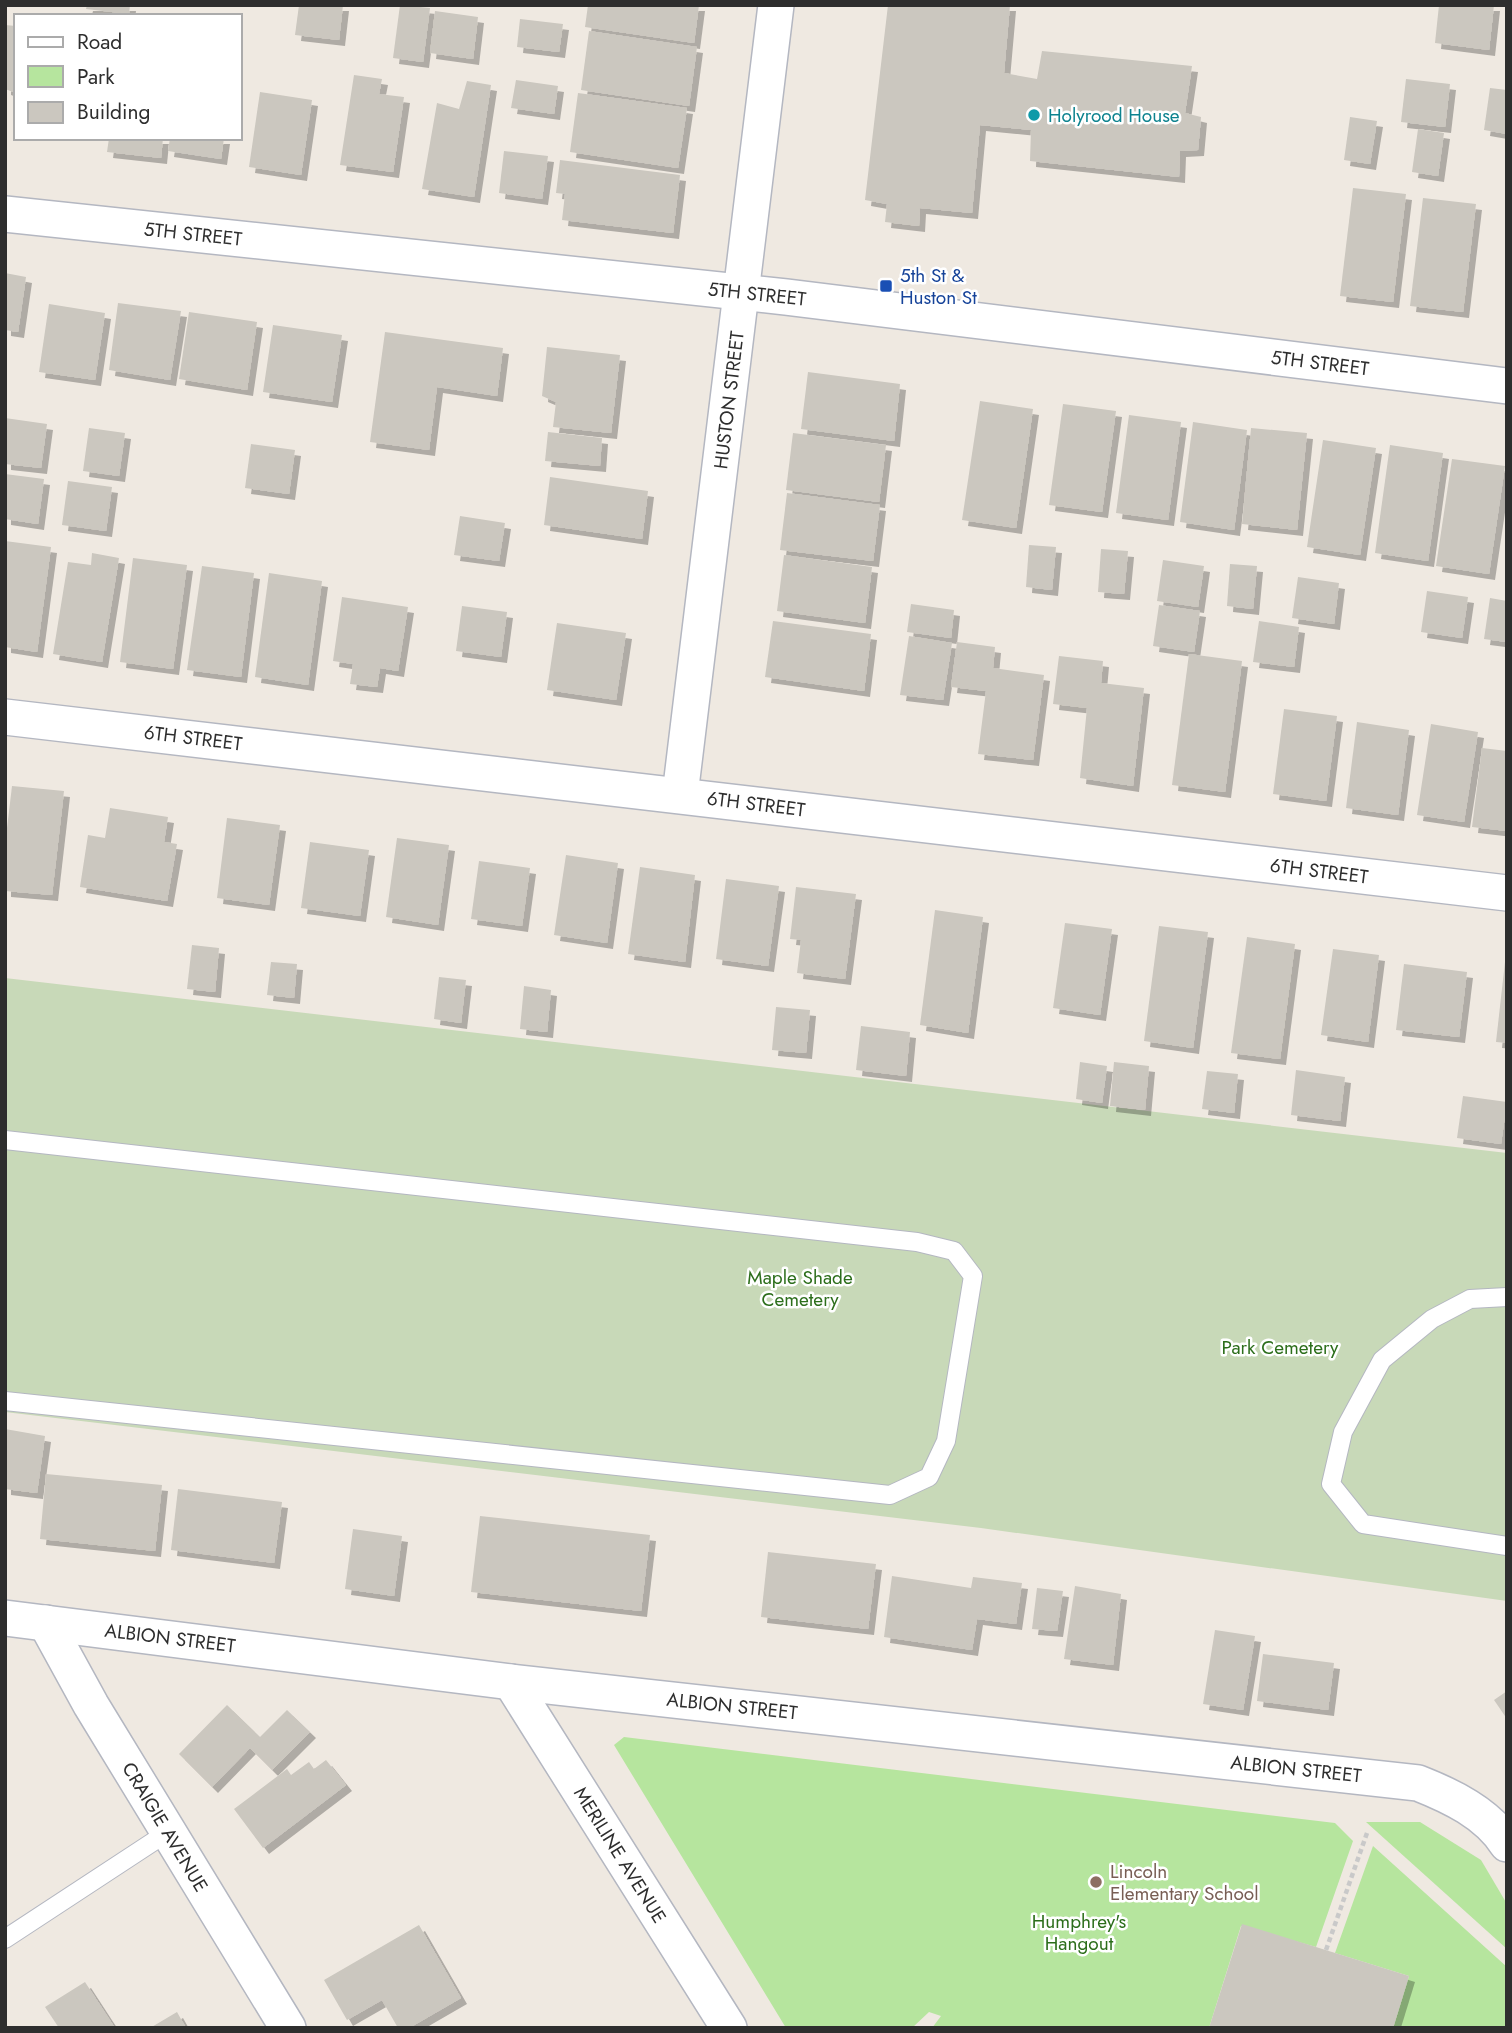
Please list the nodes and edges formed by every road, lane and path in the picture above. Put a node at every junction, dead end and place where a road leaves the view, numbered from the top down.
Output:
1 (776, 5) edge
2 (5, 214) edge
3 (743, 292) junction
4 (1507, 386) edge
5 (5, 717) edge
6 (680, 795) junction
7 (1507, 893) edge
8 (5, 1140) edge
9 (1507, 1297) edge
10 (5, 1401) edge
11 (1507, 1546) edge
12 (5, 1618) edge
13 (46, 1623) junction
14 (511, 1682) junction
15 (168, 1832) junction
16 (1367, 1833) dead end
17 (1507, 1844) edge
18 (5, 1939) edge
19 (1325, 1950) dead end
20 (288, 2028) edge
21 (729, 2028) edge

1 - 3 street, HUSTON STREET
2 - 3 street, 5TH STREET
3 - 4 street, 5TH STREET
3 - 6 street, HUSTON STREET
5 - 6 street, 6TH STREET
6 - 7 street, 6TH STREET
8 - 10 lane
9 - 11 lane
12 - 13 street, ALBION STREET
13 - 14 street, ALBION STREET
13 - 15 street, CRAIGIE AVENUE
14 - 17 street, ALBION STREET
14 - 21 street, MERILINE AVENUE
15 - 18 lane
15 - 20 street, CRAIGIE AVENUE
16 - 19 path

